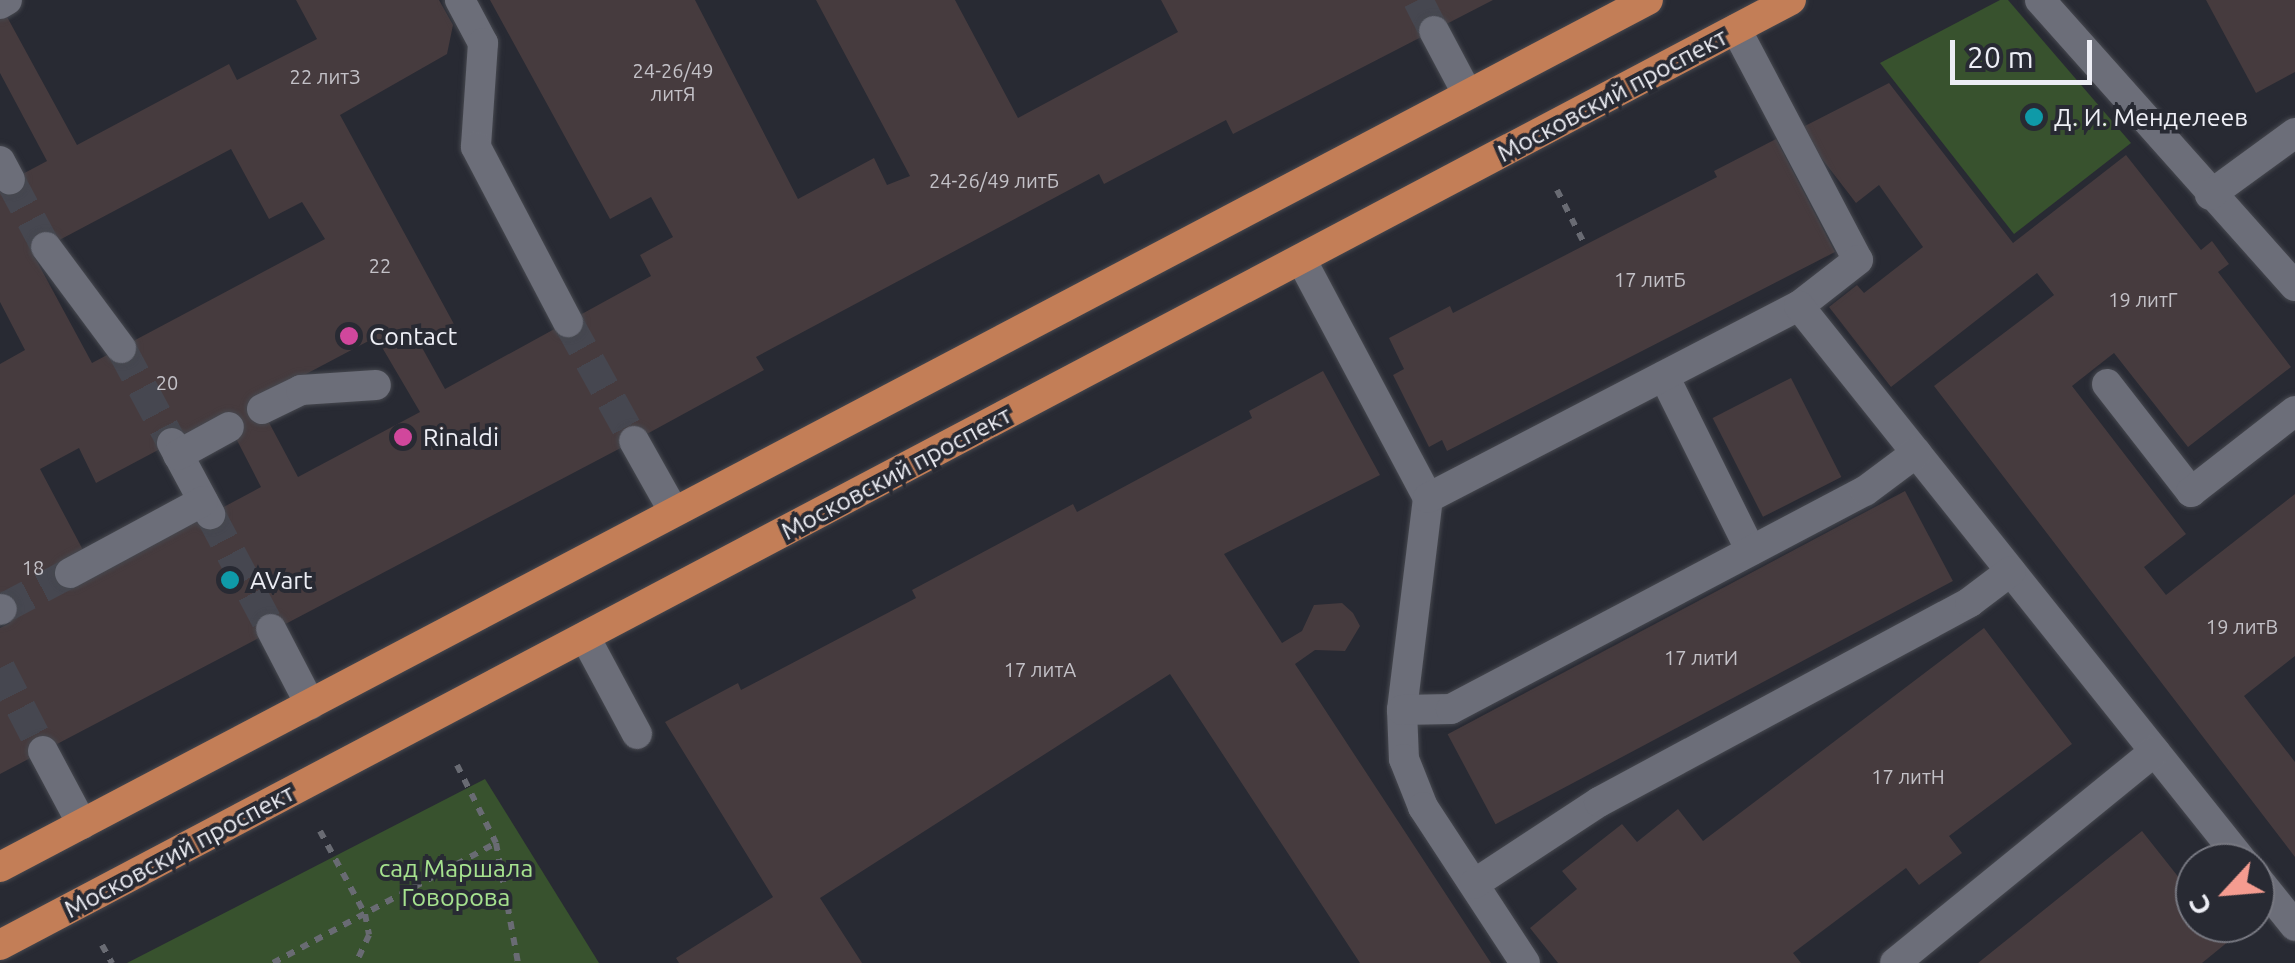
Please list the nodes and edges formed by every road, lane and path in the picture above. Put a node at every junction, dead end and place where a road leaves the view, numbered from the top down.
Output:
1 (7, 0) edge
2 (460, 0) edge
3 (1648, 0) edge
4 (1791, 0) edge
5 (2040, 0) edge
6 (0, 4) edge
7 (1434, 30) tunnel mouth
8 (1736, 30) junction
9 (1468, 95) junction
10 (2295, 133) edge
11 (1557, 190) dead end
12 (2210, 195) junction
13 (1585, 245) dead end
14 (46, 246) tunnel mouth
15 (1301, 259) junction
16 (2295, 286) edge
17 (1799, 306) junction
18 (568, 322) tunnel mouth
19 (121, 348) tunnel mouth
20 (1664, 376) junction
21 (2106, 384) dead end
22 (376, 385) dead end
23 (262, 409) dead end
24 (2295, 411) edge
25 (230, 428) dead end
26 (634, 441) tunnel mouth
27 (1916, 452) junction
28 (1428, 498) junction
29 (674, 512) junction
30 (1751, 551) junction
31 (2011, 570) junction
32 (70, 574) tunnel mouth
33 (272, 629) tunnel mouth
34 (585, 637) junction
35 (310, 704) junction
36 (1402, 710) junction
37 (637, 734) dead end
38 (43, 751) tunnel mouth
39 (2154, 751) junction
40 (457, 766) dead end
41 (82, 824) junction
42 (320, 831) dead end
43 (496, 843) junction
44 (2228, 843) edge
45 (0, 867) edge
46 (1474, 884) junction
47 (2275, 901) edge
48 (364, 914) junction
49 (2295, 926) edge
50 (0, 945) edge
51 (102, 946) dead end
52 (112, 963) edge
53 (273, 963) edge
54 (356, 963) edge
55 (518, 963) edge
56 (1525, 963) edge
57 (1894, 963) edge

1 - 6 lane
2 - 18 lane
3 - 9 main road
4 - 8 main road, Московский проспект
5 - 12 lane
7 - 9 lane
8 - 15 main road, Московский проспект
8 - 17 lane
9 - 29 main road
10 - 12 lane
11 - 13 path
12 - 16 lane
14 - 19 lane
15 - 28 lane
15 - 34 main road, Московский проспект
17 - 20 lane
17 - 27 lane
20 - 28 lane
20 - 30 lane
21 - 24 lane
22 - 23 lane
25 - 32 lane
26 - 29 lane
27 - 30 lane
27 - 31 lane
28 - 36 lane
29 - 35 main road
30 - 36 lane
31 - 39 lane
31 - 46 lane
33 - 35 lane
34 - 37 lane
34 - 50 main road, Московский проспект
35 - 41 main road
36 - 46 lane
38 - 41 lane
39 - 44 lane
39 - 57 lane
40 - 43 path
41 - 45 main road
42 - 48 path
43 - 48 path
43 - 55 path
46 - 56 lane
47 - 49 lane
48 - 53 path
48 - 54 path
51 - 52 path

